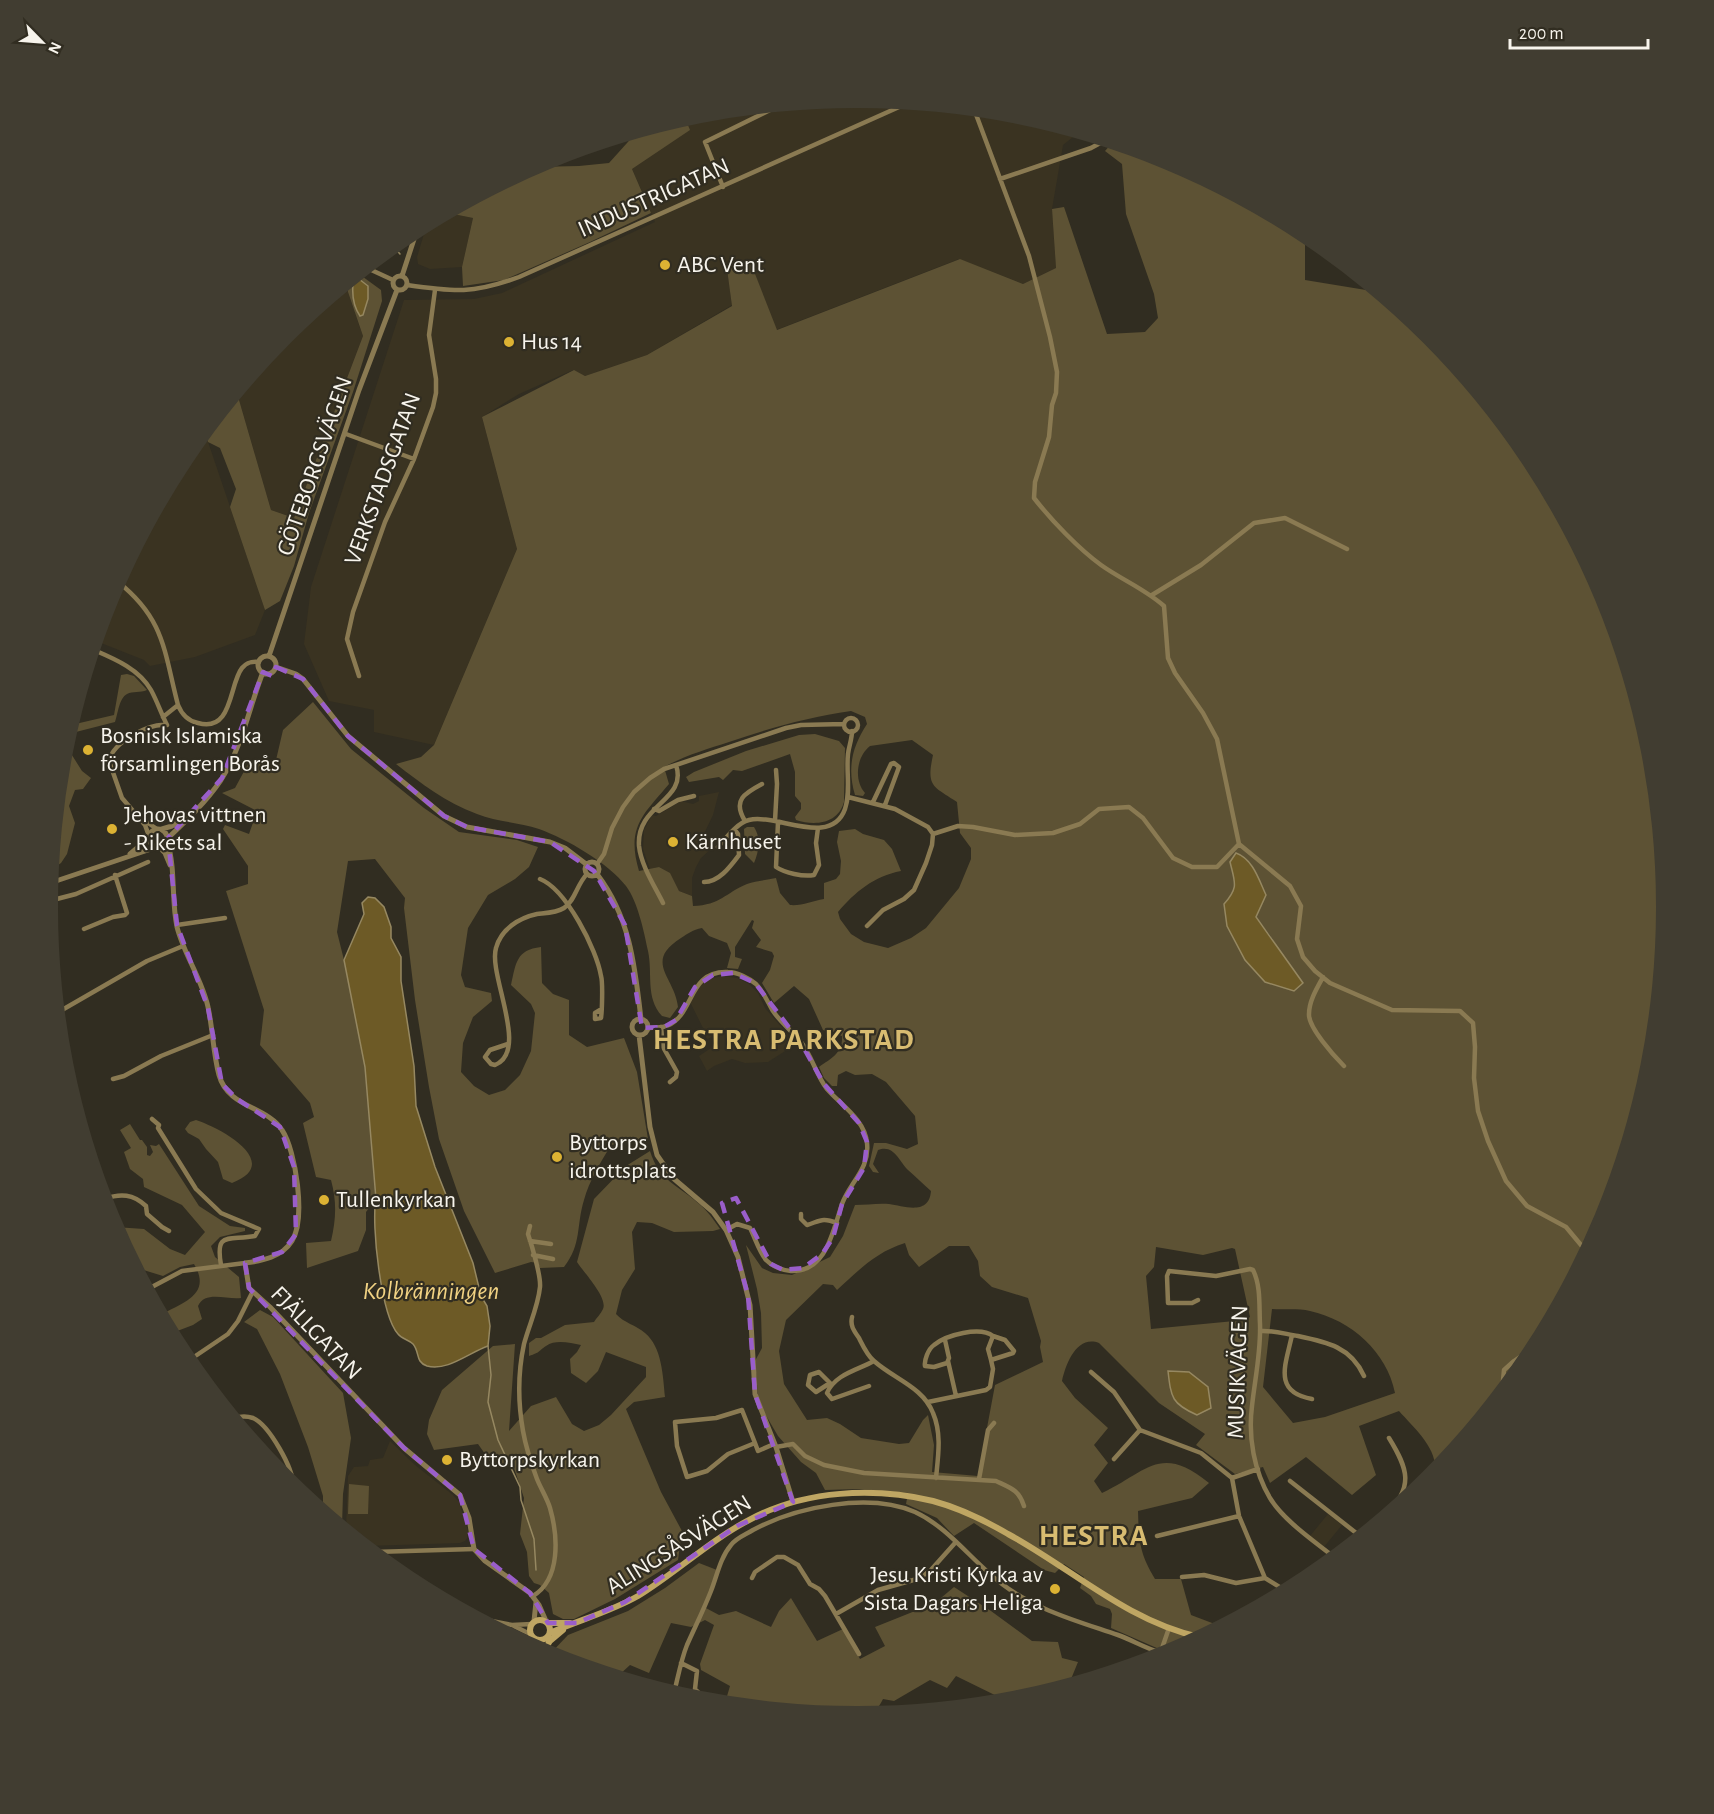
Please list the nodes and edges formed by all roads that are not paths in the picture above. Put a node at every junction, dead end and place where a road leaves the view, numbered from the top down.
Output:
1 (894, 109) edge
2 (761, 114) edge
3 (977, 118) edge
4 (1096, 145) edge
5 (1000, 179) junction
6 (723, 187) junction
7 (413, 243) edge
8 (374, 271) edge
9 (402, 276) junction
10 (393, 280) junction
11 (407, 285) junction
12 (397, 290) junction
13 (435, 290) junction
14 (346, 434) junction
15 (414, 459) junction
16 (1347, 549) dead end
17 (125, 588) edge
18 (1152, 595) junction
19 (100, 653) edge
20 (269, 656) junction
21 (259, 662) junction
22 (276, 667) junction
23 (263, 672) junction
24 (359, 676) dead end
25 (178, 705) junction
26 (163, 717) junction
27 (844, 724) junction
28 (852, 731) junction
29 (676, 765) junction
30 (776, 770) dead end
31 (762, 784) dead end
32 (694, 796) dead end
33 (848, 797) junction
34 (873, 802) junction
35 (885, 805) junction
36 (196, 809) junction
37 (654, 809) junction
38 (138, 817) junction
39 (745, 821) junction
40 (776, 822) junction
41 (818, 828) junction
42 (160, 829) junction
43 (735, 830) junction
44 (933, 834) junction
45 (149, 837) junction
46 (168, 840) junction
47 (1239, 844) junction
48 (158, 847) junction
49 (718, 847) dead end
50 (127, 856) junction
51 (148, 862) dead end
52 (586, 864) junction
53 (597, 864) junction
54 (171, 870) junction
55 (587, 874) junction
56 (597, 874) junction
57 (115, 875) junction
58 (59, 879) edge
59 (540, 879) dead end
60 (704, 882) dead end
61 (58, 899) edge
62 (663, 903) dead end
63 (568, 905) junction
64 (225, 918) dead end
65 (177, 925) junction
66 (867, 926) dead end
67 (84, 930) dead end
68 (183, 946) junction
69 (1323, 977) junction
70 (64, 1006) edge
71 (600, 1010) dead end
72 (641, 1019) junction
73 (661, 1027) junction
74 (649, 1028) junction
75 (213, 1035) junction
76 (639, 1035) junction
77 (508, 1044) junction
78 (1344, 1066) dead end
79 (113, 1079) dead end
80 (670, 1082) dead end
81 (152, 1119) dead end
82 (113, 1197) edge
83 (801, 1214) dead end
84 (837, 1223) junction
85 (530, 1226) dead end
86 (726, 1230) junction
87 (170, 1231) dead end
88 (530, 1241) junction
89 (551, 1244) dead end
90 (1580, 1244) edge
91 (533, 1255) junction
92 (553, 1259) dead end
93 (245, 1263) junction
94 (221, 1265) junction
95 (154, 1286) edge
96 (252, 1293) junction
97 (1198, 1300) dead end
98 (852, 1317) dead end
99 (1260, 1331) junction
100 (1292, 1335) junction
101 (993, 1336) junction
102 (945, 1340) junction
103 (196, 1355) edge
104 (948, 1360) junction
105 (991, 1360) junction
106 (1515, 1360) edge
107 (874, 1361) junction
108 (1091, 1372) dead end
109 (1504, 1375) edge
110 (1364, 1376) dead end
111 (831, 1384) junction
112 (869, 1386) dead end
113 (956, 1396) junction
114 (1312, 1399) dead end
115 (927, 1402) junction
116 (243, 1416) edge
117 (994, 1423) dead end
118 (1140, 1430) junction
119 (1389, 1438) dead end
120 (755, 1443) junction
121 (775, 1445) junction
122 (1114, 1459) dead end
123 (288, 1468) edge
124 (1258, 1469) junction
125 (936, 1478) junction
126 (1232, 1478) junction
127 (979, 1479) junction
128 (1290, 1481) dead end
129 (1404, 1488) edge
130 (793, 1502) junction
131 (1024, 1506) dead end
132 (1239, 1516) junction
133 (1354, 1531) edge
134 (1157, 1536) dead end
135 (955, 1543) junction
136 (474, 1549) junction
137 (387, 1552) edge
138 (1327, 1552) edge
139 (1182, 1577) dead end
140 (752, 1578) dead end
141 (1265, 1578) junction
142 (1277, 1586) edge
143 (535, 1599) junction
144 (836, 1614) junction
145 (547, 1622) junction
146 (533, 1623) junction
147 (577, 1623) junction
148 (506, 1624) edge
149 (512, 1625) junction
150 (1169, 1628) junction
151 (550, 1633) junction
152 (1187, 1634) edge
153 (529, 1635) edge
154 (533, 1637) edge
155 (534, 1637) edge
156 (545, 1639) joint
157 (548, 1644) edge
158 (1163, 1645) edge
159 (1149, 1650) edge
160 (859, 1654) dead end
161 (681, 1663) junction
162 (677, 1684) edge
163 (695, 1689) edge

1 - 6 street, INDUSTRIGATAN
2 - 6 street
3 - 5 street
4 - 5 street
5 - 18 street
6 - 13 street, INDUSTRIGATAN
7 - 9 street
8 - 10 street
9 - 10 street
9 - 11 street
10 - 12 street
11 - 12 street
11 - 13 street, INDUSTRIGATAN
12 - 14 street, GÖTEBORGSVÄGEN
13 - 15 street, VERKSTADSGATAN
14 - 15 street
14 - 20 street, GÖTEBORGSVÄGEN
15 - 24 street, VERKSTADSGATAN
16 - 18 street
17 - 25 street
18 - 47 street
19 - 26 street
20 - 21 street
20 - 22 street
21 - 23 street
21 - 25 street
22 - 23 street
22 - 52 street
23 - 36 street
25 - 26 street
26 - 38 street
27 - 28 street
27 - 28 street
27 - 29 street
28 - 33 street
29 - 37 street
29 - 53 street
30 - 40 street
31 - 39 street
32 - 37 street
33 - 34 street
33 - 41 street
34 - 35 street
34 - 35 street
35 - 44 street
36 - 42 street
36 - 46 street
37 - 62 street
38 - 42 street
38 - 45 street
39 - 40 street
39 - 43 street
40 - 41 street
40 - 41 street
42 - 45 street
42 - 46 street
43 - 49 street
43 - 60 street
44 - 47 street
44 - 66 street
45 - 48 street
45 - 50 street
46 - 48 street
46 - 54 street, FJÄLLGATAN
47 - 69 street
48 - 50 street
48 - 54 street, FJÄLLGATAN
50 - 58 street
51 - 57 street
52 - 53 street
52 - 55 street
53 - 56 street
54 - 65 street, FJÄLLGATAN
55 - 56 street
55 - 63 street
56 - 72 street
57 - 61 street
57 - 67 street
59 - 63 street
63 - 71 street
63 - 77 street
64 - 65 street
65 - 68 street, FJÄLLGATAN
68 - 70 street
68 - 75 street, FJÄLLGATAN
69 - 78 street
69 - 90 street
72 - 74 street
72 - 76 street
73 - 74 street
73 - 80 street
73 - 84 street
74 - 76 street
75 - 79 street
75 - 93 street, FJÄLLGATAN
76 - 86 street
77 - 77 street
81 - 94 street
82 - 87 street
83 - 84 street
84 - 86 street
85 - 88 street
86 - 121 street
88 - 89 street
88 - 91 street
91 - 92 street
91 - 143 street
93 - 94 street
93 - 96 street, FJÄLLGATAN
94 - 95 street
96 - 103 street
96 - 136 street, FJÄLLGATAN
97 - 99 street, MUSIKVÄGEN
98 - 107 street
99 - 100 street
99 - 124 street, MUSIKVÄGEN
100 - 110 street
100 - 114 street
101 - 102 street
101 - 105 street
101 - 105 street
102 - 104 street
102 - 104 street
104 - 113 street
105 - 113 street
106 - 109 street
107 - 111 street
107 - 115 street
108 - 118 street
111 - 111 street
111 - 112 street
113 - 115 street
115 - 125 street
116 - 123 street
117 - 127 street
118 - 122 street
118 - 126 street
119 - 129 street
120 - 120 street
120 - 121 street
121 - 125 street
121 - 130 street
124 - 126 street
124 - 138 street, MUSIKVÄGEN
125 - 127 street
126 - 132 street
127 - 131 street
128 - 133 street
130 - 147 main road, ALINGSÅSVÄGEN
130 - 150 main road, ALINGSÅSVÄGEN
132 - 134 street
132 - 141 street
135 - 144 street
135 - 159 street
135 - 161 street
136 - 137 street
136 - 143 street
139 - 141 street
140 - 144 street
141 - 142 street
143 - 145 street
143 - 146 street
144 - 160 street
145 - 146 main road
145 - 147 main road, ALINGSÅSVÄGEN
145 - 151 main road
146 - 149 street
146 - 154 main road
147 - 151 main road, ALINGSÅSVÄGEN
147 - 157 main road, ALINGSÅSVÄGEN
148 - 149 street
149 - 153 street
150 - 152 main road, ALINGSÅSVÄGEN
150 - 158 street
151 - 156 main road
155 - 156 main road
161 - 162 street
161 - 163 street

